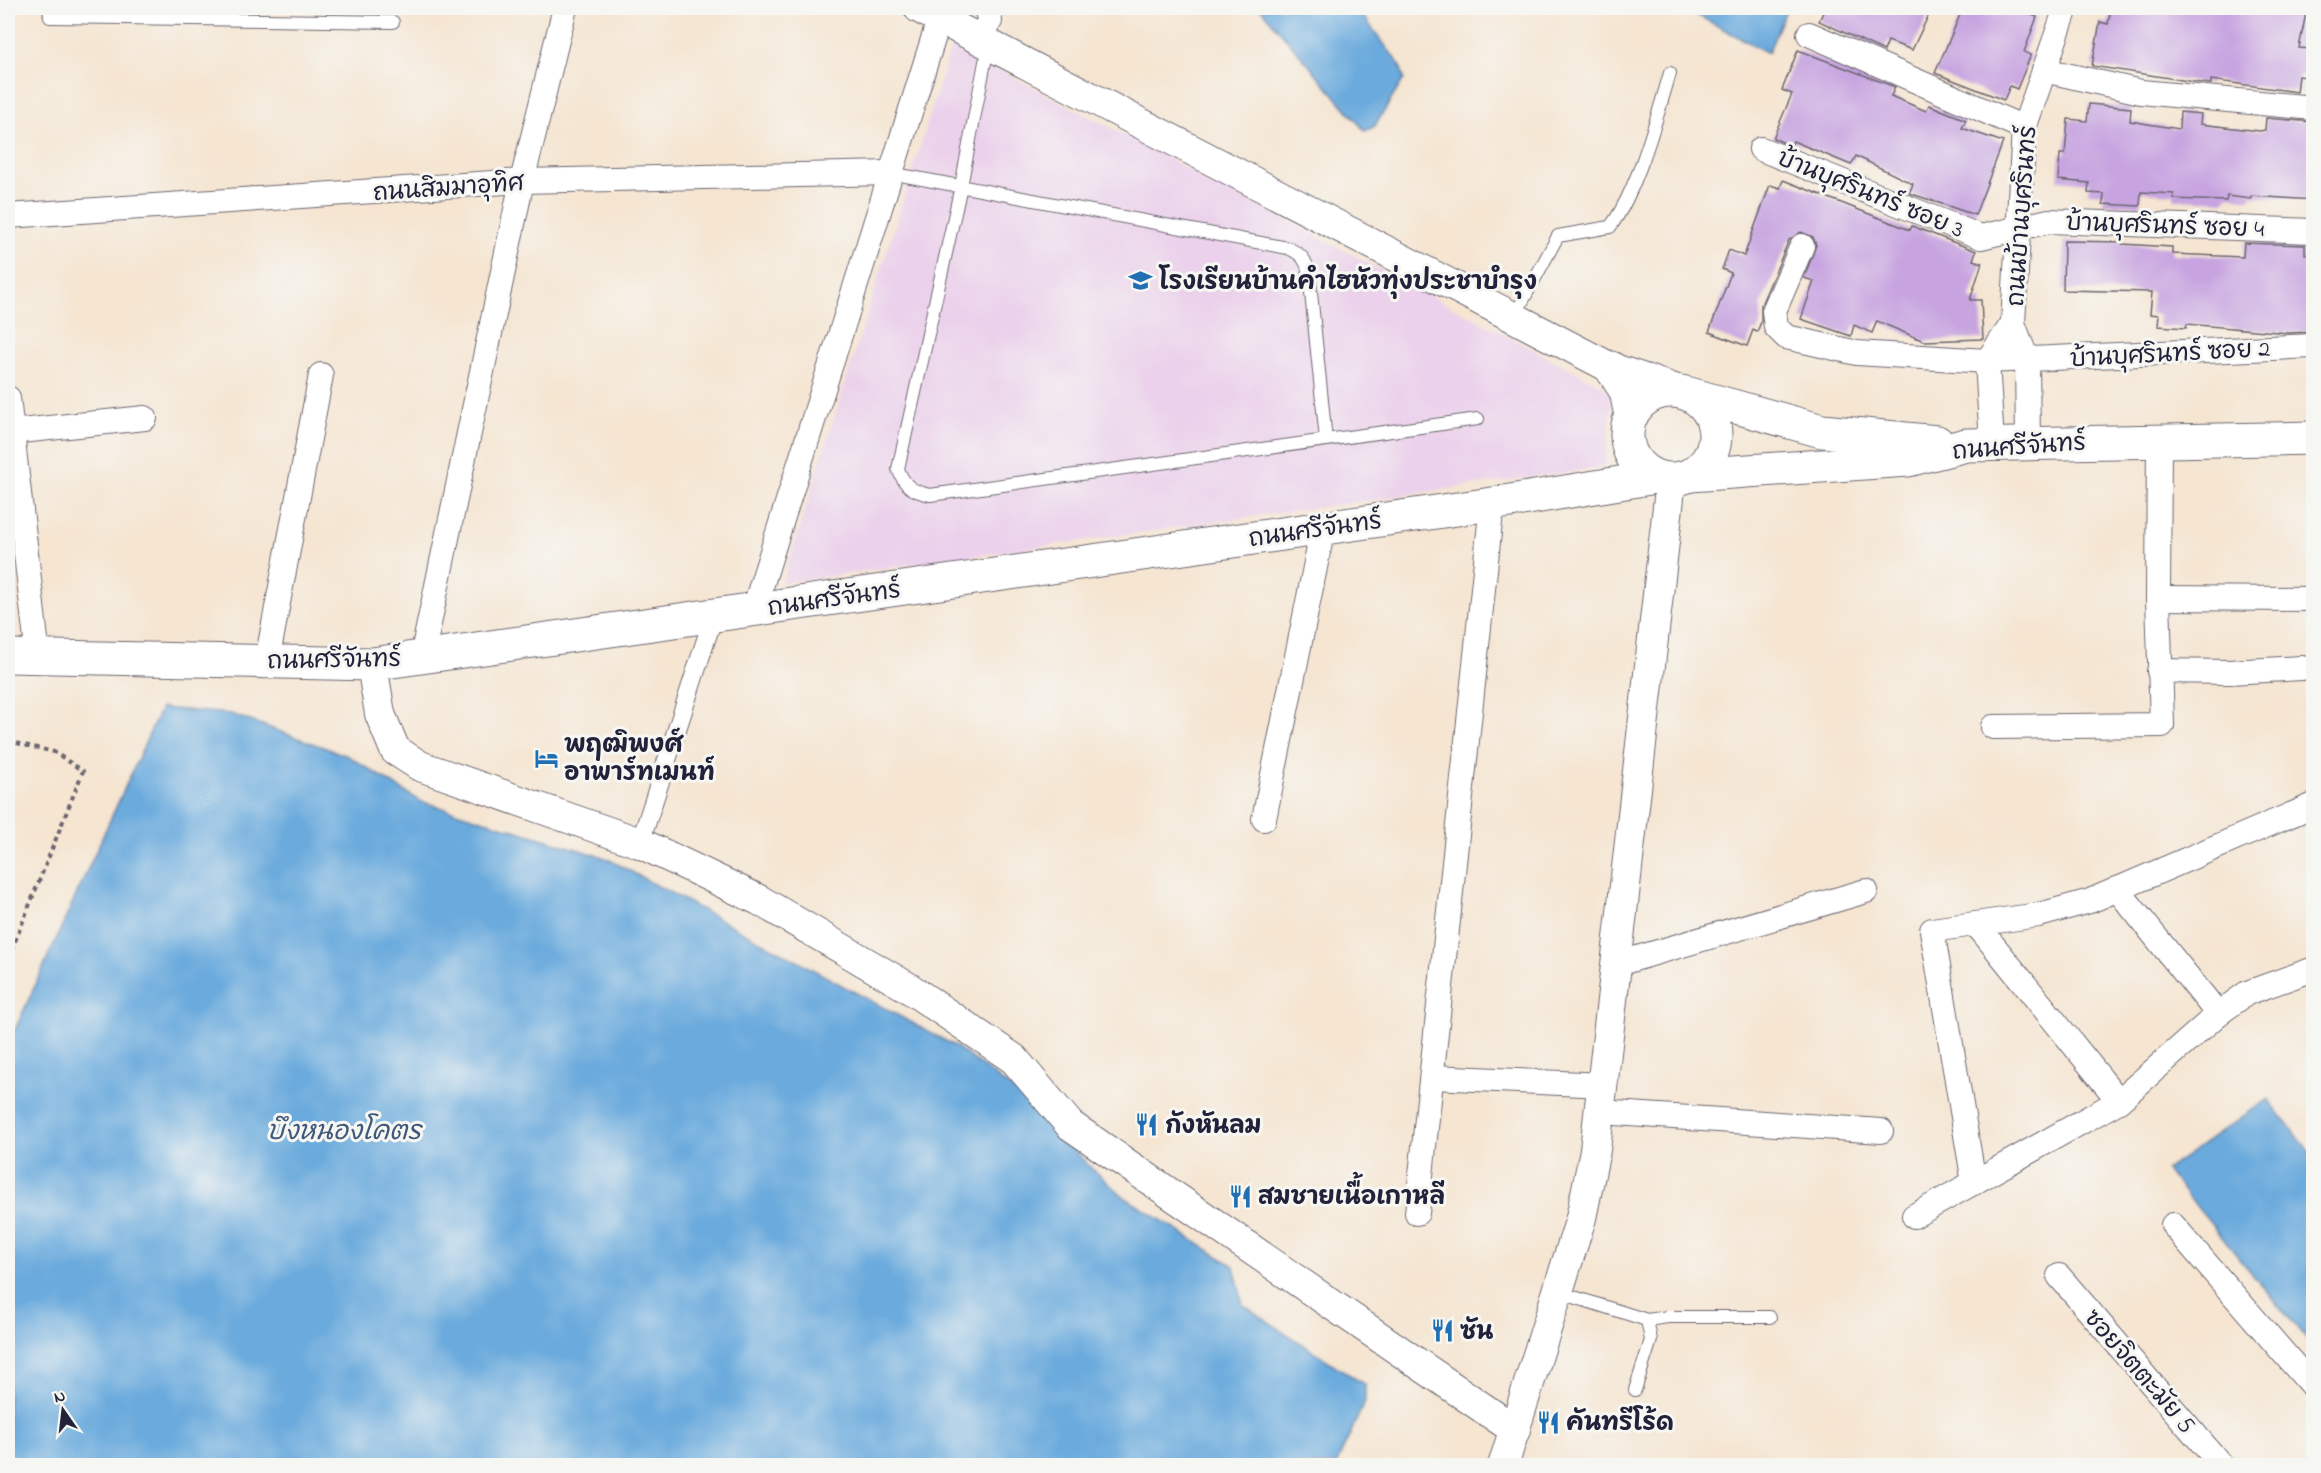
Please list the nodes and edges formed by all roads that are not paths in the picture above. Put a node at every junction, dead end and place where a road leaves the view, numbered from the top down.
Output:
1 (49, 8) edge
2 (565, 8) edge
3 (986, 8) edge
4 (2066, 8) edge
5 (929, 12) edge
6 (393, 22) dead end
7 (1809, 34) dead end
8 (986, 41) junction
9 (2043, 70) junction
10 (1670, 73) dead end
11 (2313, 108) edge
12 (2024, 128) junction
13 (1761, 149) dead end
14 (890, 173) junction
15 (522, 181) junction
16 (961, 186) junction
17 (8, 216) edge
18 (2016, 228) junction
19 (2313, 231) edge
20 (1802, 246) dead end
21 (1514, 317) junction
22 (2013, 323) junction
23 (2313, 346) edge
24 (2027, 360) junction
25 (1988, 361) junction
26 (1611, 368) junction
27 (321, 375) dead end
28 (1686, 393) junction
29 (8, 398) edge
30 (1631, 416) junction
31 (145, 418) dead end
32 (1478, 419) dead end
33 (11, 432) junction
34 (2313, 438) edge
35 (1326, 440) junction
36 (2159, 440) junction
37 (2028, 443) junction
38 (1979, 445) junction
39 (1629, 451) junction
40 (1672, 477) junction
41 (1590, 488) junction
42 (1492, 504) junction
43 (1323, 528) junction
44 (2158, 598) junction
45 (2313, 599) edge
46 (754, 609) junction
47 (714, 615) junction
48 (23, 657) edge
49 (422, 657) junction
50 (267, 661) junction
51 (372, 664) junction
52 (2302, 668) dead end
53 (2159, 671) junction
54 (1993, 727) dead end
55 (2313, 805) edge
56 (1264, 819) dead end
57 (640, 843) junction
58 (2117, 889) junction
59 (1866, 891) dead end
60 (1976, 924) junction
61 (1617, 964) junction
62 (2313, 969) edge
63 (2218, 1014) junction
64 (1434, 1077) junction
65 (1602, 1099) junction
66 (2119, 1101) junction
67 (1881, 1131) dead end
68 (1974, 1183) junction
69 (1418, 1213) dead end
70 (1914, 1216) dead end
71 (2173, 1225) dead end
72 (2059, 1275) dead end
73 (1558, 1292) junction
74 (1770, 1317) dead end
75 (1647, 1320) junction
76 (2313, 1388) edge
77 (1635, 1390) dead end
78 (1515, 1430) junction
79 (1503, 1466) edge
80 (2222, 1466) edge

1 - 6 lane
2 - 15 street
3 - 8 street
4 - 9 street, ถนนบ้านบุศรินทร์
5 - 8 street
5 - 14 street
7 - 12 street
8 - 16 lane
8 - 21 street
9 - 11 street
9 - 12 street, ถนนบ้านบุศรินทร์
10 - 21 lane
12 - 18 street, ถนนบ้านบุศรินทร์
13 - 18 street, บ้านบุศรินทร์ ซอย 3
14 - 15 street, ถนนสิมมาอุทิศ
14 - 16 lane
14 - 46 street
15 - 17 street, ถนนสิมมาอุทิศ
15 - 49 street
16 - 35 lane
16 - 35 lane
18 - 19 street, บ้านบุศรินทร์ ซอย 4
18 - 22 street, ถนนบ้านบุศรินทร์
20 - 25 street, บ้านบุศรินทร์ ซอย 2
21 - 26 street
22 - 24 street
22 - 25 street
23 - 24 street, บ้านบุศรินทร์ ซอย 2
24 - 25 street, บ้านบุศรินทร์ ซอย 2
24 - 37 street
25 - 38 street
26 - 28 street
26 - 30 main road
27 - 50 street
28 - 30 main road
28 - 38 main road
28 - 40 main road
29 - 33 street
30 - 39 main road
31 - 33 street
32 - 35 lane
33 - 48 street
34 - 36 main road, ถนนศรีจันทร์
36 - 37 main road, ถนนศรีจันทร์
36 - 44 street
37 - 38 main road, ถนนศรีจันทร์
38 - 40 main road, ถนนศรีจันทร์
39 - 40 main road
39 - 41 main road
40 - 41 main road, ถนนศรีจันทร์
40 - 61 street
41 - 42 main road, ถนนศรีจันทร์
42 - 43 main road, ถนนศรีจันทร์
42 - 64 street
43 - 46 main road, ถนนศรีจันทร์
43 - 56 street
44 - 45 street
44 - 53 street
46 - 47 main road, ถนนศรีจันทร์
47 - 49 main road, ถนนศรีจันทร์
47 - 57 street
48 - 50 main road, ถนนศรีจันทร์
49 - 51 main road, ถนนศรีจันทร์
50 - 51 main road, ถนนศรีจันทร์
51 - 57 street
52 - 53 street
53 - 54 street
55 - 58 street
57 - 78 street
58 - 60 street
58 - 63 street
59 - 61 street
60 - 66 street
60 - 68 street
61 - 65 street
62 - 63 street
63 - 66 street
64 - 65 street
64 - 69 street
65 - 67 street
65 - 73 street
66 - 68 street
68 - 70 street
71 - 76 street
72 - 80 street, ซอยจิตตะมัย 5
73 - 75 lane
73 - 78 street
74 - 75 lane
75 - 77 lane
78 - 79 street

